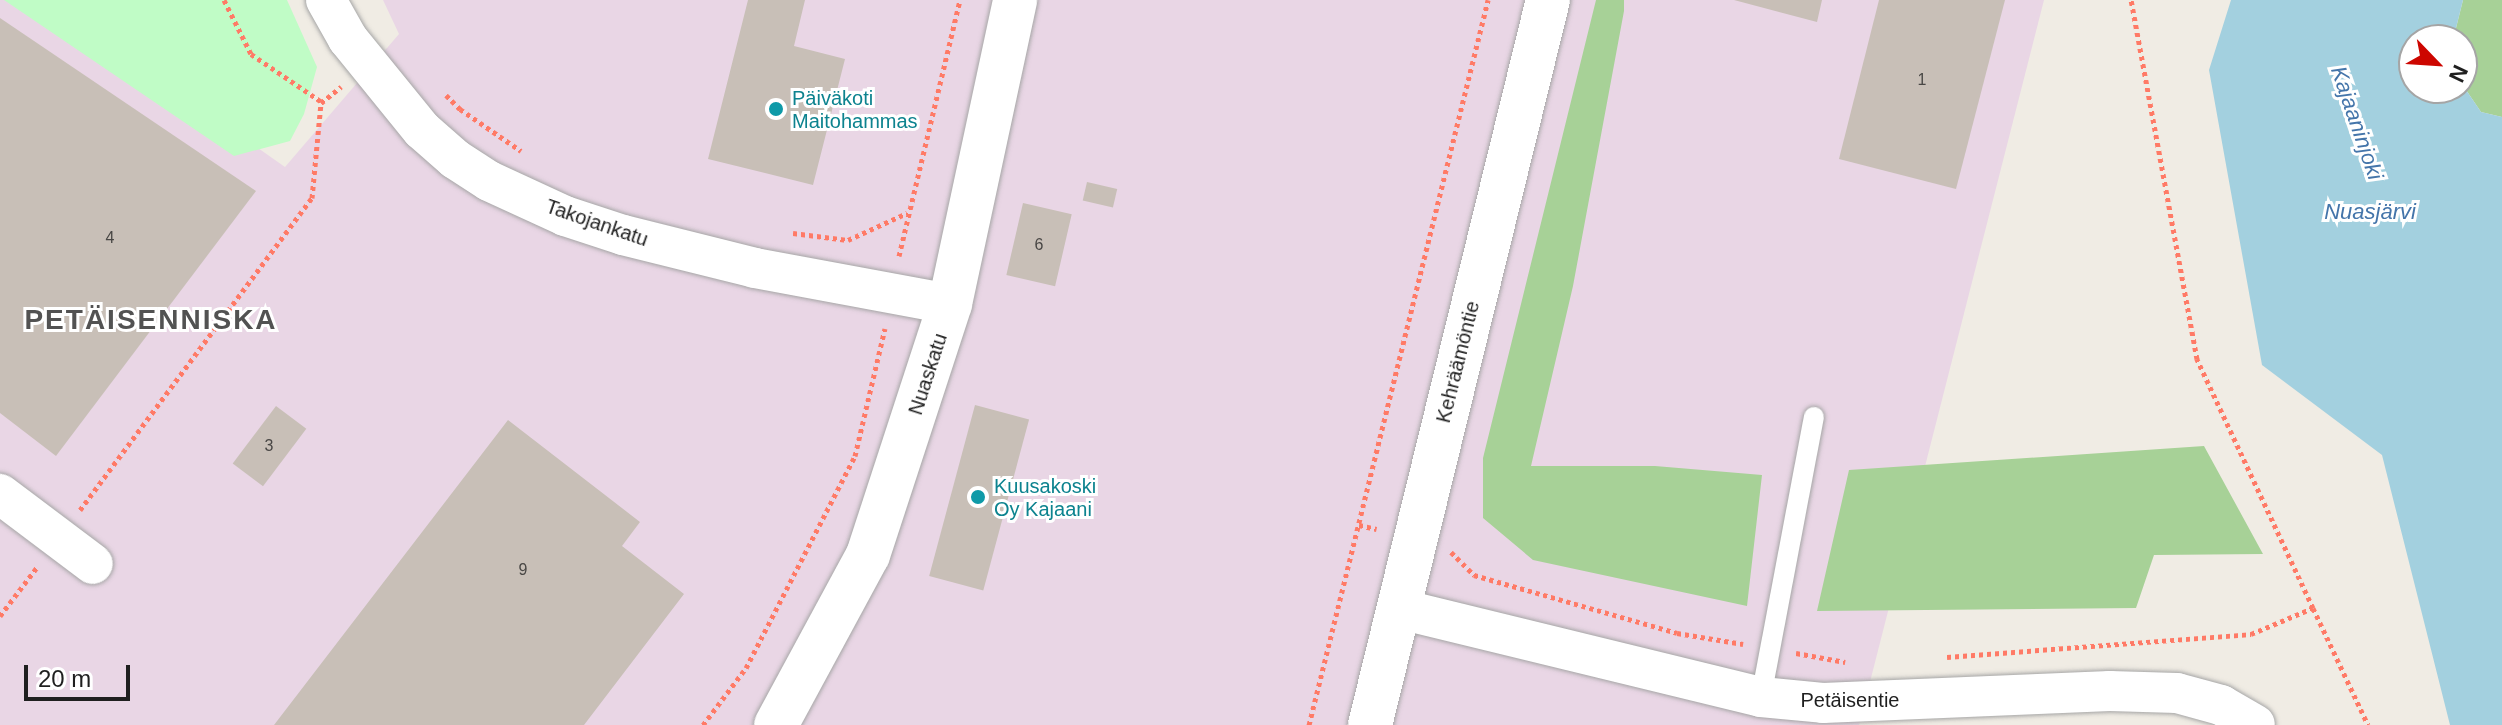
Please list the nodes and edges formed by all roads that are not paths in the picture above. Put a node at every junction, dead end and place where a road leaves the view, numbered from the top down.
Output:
1 (326, 0) edge
2 (1015, 0) edge
3 (1548, 0) edge
4 (950, 304) junction
5 (1814, 417) dead end
6 (0, 494) edge
7 (93, 564) dead end
8 (1400, 609) junction
9 (1767, 706) edge
10 (776, 725) edge
11 (1370, 725) edge
12 (2255, 725) edge

1 - 4 street, Takojankatu
2 - 4 street, Nuaskatu
3 - 8 street, Kehräämöntie
4 - 10 street, Nuaskatu
5 - 9 lane
6 - 7 street
8 - 9 street, Petäisentie
8 - 11 street, Kehräämöntie
9 - 12 street, Petäisentie

